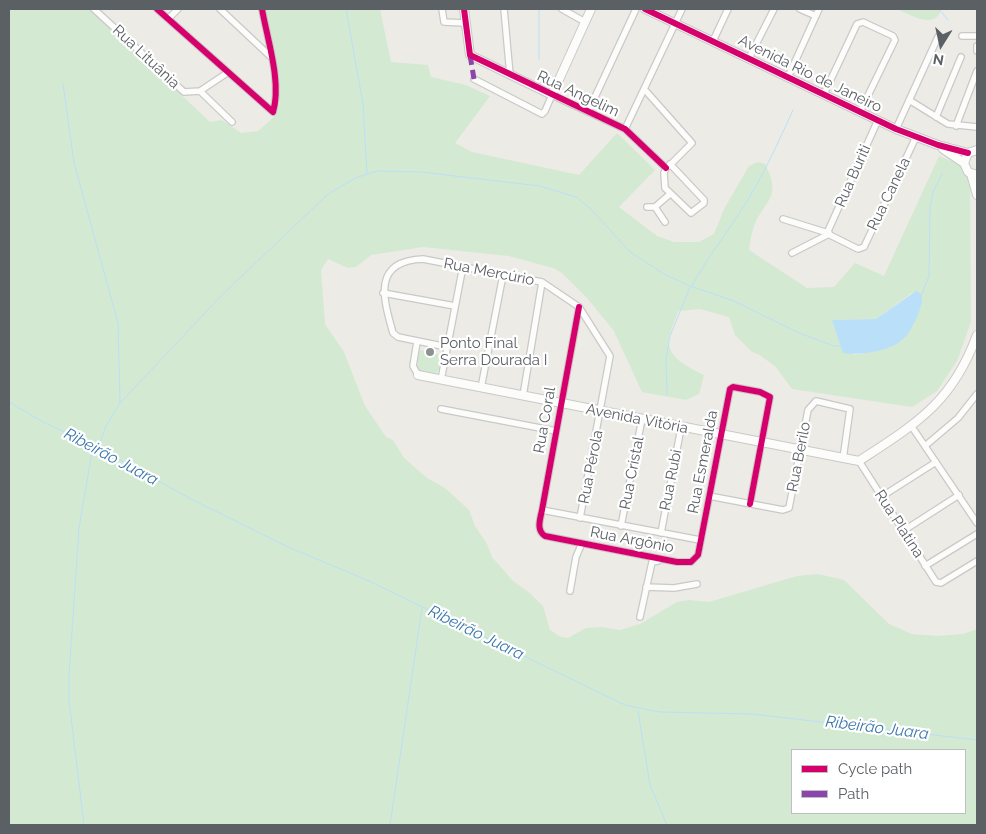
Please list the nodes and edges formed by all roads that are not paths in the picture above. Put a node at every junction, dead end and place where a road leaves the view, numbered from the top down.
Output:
1 (94, 9) edge
2 (157, 9) edge
3 (178, 9) edge
4 (220, 9) edge
5 (262, 9) edge
6 (442, 9) edge
7 (464, 9) edge
8 (504, 9) edge
9 (562, 9) edge
10 (591, 9) edge
11 (636, 9) edge
12 (645, 9) edge
13 (682, 9) edge
14 (728, 9) edge
15 (774, 9) edge
16 (800, 9) edge
17 (819, 9) edge
18 (816, 16) junction
19 (168, 19) junction
20 (585, 22) junction
21 (465, 23) junction
22 (676, 23) junction
23 (962, 36) dead end
24 (977, 36) edge
25 (938, 37) dead end
26 (713, 41) junction
27 (271, 57) junction
28 (961, 57) dead end
29 (749, 58) junction
30 (977, 71) edge
31 (228, 73) junction
32 (510, 76) junction
33 (788, 77) junction
34 (474, 79) dead end
35 (645, 90) junction
36 (200, 91) junction
37 (824, 94) junction
38 (552, 95) junction
39 (909, 100) junction
40 (588, 112) junction
41 (860, 112) junction
42 (936, 116) junction
43 (878, 120) junction
44 (232, 122) dead end
45 (956, 126) junction
46 (977, 127) edge
47 (896, 129) junction
48 (626, 130) junction
49 (916, 137) junction
50 (938, 145) junction
51 (977, 150) edge
52 (968, 153) junction
53 (964, 163) junction
54 (668, 166) junction
55 (974, 174) edge
56 (670, 194) junction
57 (977, 195) edge
58 (648, 207) dead end
59 (655, 207) junction
60 (783, 219) dead end
61 (665, 222) dead end
62 (828, 233) junction
63 (792, 253) dead end
64 (462, 266) junction
65 (503, 275) junction
66 (542, 282) junction
67 (383, 293) junction
68 (455, 306) junction
69 (579, 307) junction
70 (977, 335) edge
71 (417, 342) junction
72 (447, 347) junction
73 (610, 356) joint
74 (418, 375) joint
75 (441, 380) junction
76 (481, 388) junction
77 (977, 394) edge
78 (523, 396) junction
79 (561, 404) junction
80 (441, 409) dead end
81 (602, 411) junction
82 (642, 420) junction
83 (912, 426) junction
84 (681, 428) junction
85 (556, 431) junction
86 (722, 435) junction
87 (761, 443) junction
88 (925, 446) junction
89 (801, 451) junction
90 (843, 459) junction
91 (859, 461) junction
92 (936, 462) junction
93 (960, 495) junction
94 (709, 496) junction
95 (881, 497) junction
96 (750, 504) junction
97 (542, 510) junction
98 (580, 518) junction
99 (977, 523) edge
100 (621, 526) junction
101 (903, 531) junction
102 (661, 533) junction
103 (977, 534) edge
104 (545, 536) joint
105 (700, 540) junction
106 (582, 543) junction
107 (977, 561) edge
108 (677, 562) junction
109 (925, 566) junction
110 (697, 584) dead end
111 (646, 587) junction
112 (570, 592) dead end
113 (640, 617) dead end

1 - 36 street, Rua Lituânia
2 - 19 street
3 - 19 street
4 - 27 street
5 - 27 street
6 - 21 street
7 - 21 street
8 - 32 street
9 - 20 street
10 - 20 street
11 - 40 street
12 - 22 street, Avenida Rio de Janeiro
13 - 22 street
14 - 26 street
15 - 29 street
16 - 18 street
17 - 18 street
18 - 33 street
19 - 31 street
20 - 38 street
21 - 32 street, Rua Angelim
22 - 26 street, Avenida Rio de Janeiro
22 - 35 street
23 - 24 street
25 - 39 street
26 - 29 street, Avenida Rio de Janeiro
27 - 31 street
28 - 42 street
29 - 33 street, Avenida Rio de Janeiro
30 - 45 street
31 - 36 street, Rua Lituânia
32 - 38 street, Rua Angelim
33 - 37 street, Avenida Rio de Janeiro
34 - 38 street
35 - 48 street
35 - 54 street
36 - 44 street
37 - 41 street, Avenida Rio de Janeiro
37 - 41 street
38 - 40 street, Rua Angelim
39 - 42 street
39 - 47 street
40 - 48 street, Rua Angelim
41 - 43 street, Avenida Rio de Janeiro
42 - 45 street
43 - 47 street, Avenida Rio de Janeiro
43 - 62 street, Rua Buriti
45 - 46 street
47 - 49 street, Avenida Rio de Janeiro
48 - 54 street, Rua Angelim
49 - 50 street, Avenida Rio de Janeiro
49 - 62 street, Rua Canela
50 - 52 street, Avenida Rio de Janeiro
50 - 53 street, Avenida Rio de Janeiro
51 - 52 street
52 - 53 street
53 - 55 street
54 - 56 street
54 - 56 street, Rua Angelim
55 - 57 street
56 - 59 street
58 - 59 street
59 - 61 street
60 - 62 street
62 - 63 street
64 - 65 street, Rua Mercúrio
64 - 67 street, Rua Mercúrio
64 - 68 street
65 - 66 street, Rua Mercúrio
65 - 76 street
66 - 69 street, Rua Mercúrio
66 - 78 street
67 - 68 street
67 - 71 street
68 - 72 street
69 - 73 street, Rua Mercúrio
69 - 79 street, Rua Coral
70 - 83 street
71 - 72 street
71 - 74 street
72 - 75 street
73 - 81 street, Rua Pérola
74 - 75 street, Avenida Vitória
75 - 76 street, Avenida Vitória
76 - 78 street, Avenida Vitória
77 - 88 street
78 - 79 street, Avenida Vitória
79 - 81 street, Avenida Vitória
79 - 85 street, Rua Coral
80 - 85 street
81 - 82 street, Avenida Vitória
81 - 98 street, Rua Pérola
82 - 84 street, Avenida Vitória
82 - 100 street, Rua Cristal
83 - 88 street
83 - 91 street
84 - 86 street, Avenida Vitória
84 - 102 street, Rua Rubi
85 - 97 street, Rua Coral
86 - 87 street, Avenida Vitória
86 - 87 street, Rua Esmeralda
86 - 94 street, Rua Esmeralda
87 - 89 street, Avenida Vitória
87 - 96 street
88 - 92 street
89 - 90 street, Avenida Vitória
89 - 90 street, Rua Berilo
89 - 96 street, Rua Berilo
90 - 91 street, Avenida Vitória
91 - 95 street, Rua Platina
92 - 93 street
92 - 95 street
93 - 99 street
93 - 101 street
94 - 96 street
94 - 105 street, Rua Esmeralda
95 - 101 street, Rua Platina
97 - 98 street
97 - 104 street, Rua Coral
98 - 100 street
100 - 102 street
101 - 109 street, Rua Platina
102 - 105 street
103 - 109 street
104 - 106 street, Rua Argônio
105 - 108 street, Rua Argônio
106 - 108 street, Rua Argônio
106 - 112 street
107 - 109 street, Rua Platina
108 - 111 street
110 - 111 street
111 - 113 street

